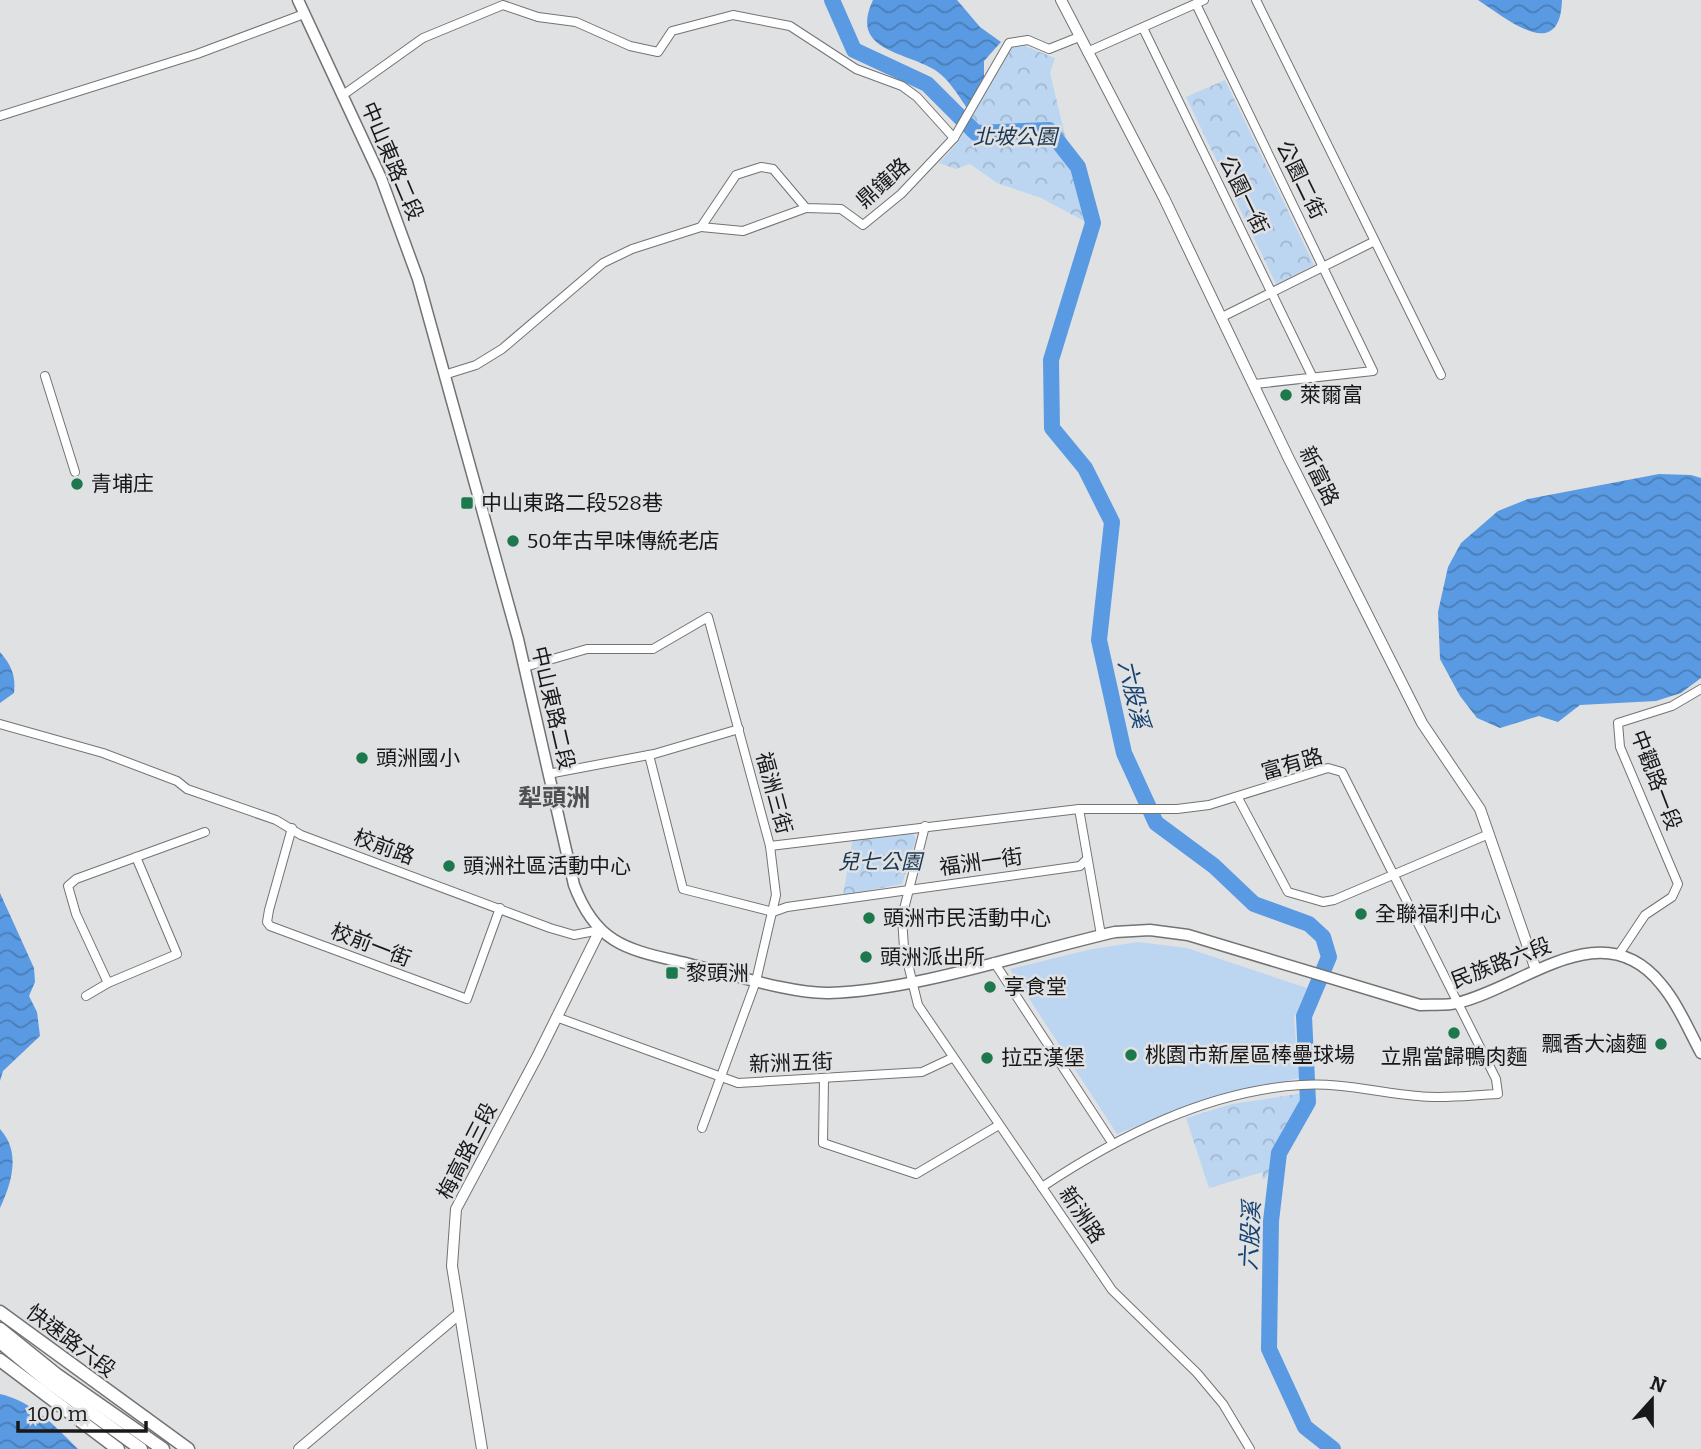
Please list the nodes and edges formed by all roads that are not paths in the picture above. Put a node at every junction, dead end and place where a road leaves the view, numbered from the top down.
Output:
1 (298, 0) edge
2 (1061, 0) edge
3 (1256, 0) edge
4 (1200, 2) edge
5 (304, 13) junction
6 (1143, 28) junction
7 (1079, 37) junction
8 (1087, 52) junction
9 (343, 95) junction
10 (0, 116) edge
11 (954, 138) junction
12 (806, 208) junction
13 (701, 228) junction
14 (1373, 242) junction
15 (1324, 267) junction
16 (1271, 292) junction
17 (1222, 317) junction
18 (444, 375) junction
19 (1441, 375) dead end
20 (45, 376) dead end
21 (1313, 378) junction
22 (1255, 384) junction
23 (75, 472) dead end
24 (525, 667) junction
25 (1701, 689) edge
26 (0, 724) edge
27 (739, 729) junction
28 (649, 755) junction
29 (548, 774) junction
30 (1238, 798) junction
31 (1079, 809) junction
32 (925, 826) junction
33 (292, 828) junction
34 (205, 832) dead end
35 (1489, 834) junction
36 (769, 846) junction
37 (136, 856) junction
38 (1087, 859) junction
39 (1392, 876) junction
40 (908, 889) junction
41 (500, 908) junction
42 (773, 912) junction
43 (600, 930) junction
44 (1101, 935) junction
45 (1188, 935) joint
46 (1619, 954) junction
47 (995, 962) junction
48 (1536, 970) junction
49 (756, 981) junction
50 (911, 981) junction
51 (108, 983) junction
52 (86, 996) dead end
53 (1457, 1003) junction
54 (556, 1017) junction
55 (1701, 1053) edge
56 (952, 1058) junction
57 (721, 1077) junction
58 (824, 1080) junction
59 (999, 1125) junction
60 (702, 1128) dead end
61 (1113, 1144) junction
62 (1042, 1187) junction
63 (0, 1312) edge
64 (459, 1314) junction
65 (0, 1329) edge
66 (0, 1342) edge
67 (0, 1360) edge
68 (118, 1449) edge
69 (141, 1449) edge
70 (163, 1449) edge
71 (188, 1449) edge
72 (299, 1449) edge
73 (482, 1449) edge
74 (1250, 1449) edge

1 - 5 main road, 中山東路二段
2 - 7 street, 新富路
3 - 14 street
4 - 6 street
4 - 15 street, 公園二街
5 - 9 main road, 中山東路二段
5 - 10 street
6 - 8 street
6 - 16 street, 公園一街
7 - 8 street, 新富路
7 - 11 street, 鼎鐘路
8 - 17 street, 新富路
9 - 11 street
9 - 18 main road, 中山東路二段
11 - 12 street, 鼎鐘路
12 - 13 street
12 - 13 street
13 - 18 street
14 - 15 street
14 - 19 street
15 - 16 street
15 - 21 street, 公園二街
16 - 17 street
16 - 21 street, 公園一街
17 - 22 street, 新富路
18 - 24 main road, 中山東路二段
20 - 23 street
21 - 22 street
22 - 35 street, 新富路
24 - 27 street, 福洲三街
24 - 29 main road, 中山東路二段
25 - 46 street, 中觀路一段
26 - 33 street, 校前路
27 - 28 street
27 - 36 street, 福洲三街
28 - 29 street
28 - 42 street, 福洲一街
29 - 43 main road, 中山東路二段
30 - 31 street, 富有路
30 - 39 street
30 - 39 street, 富有路
31 - 32 street, 富有路
31 - 38 street
32 - 36 street, 富有路
32 - 40 street, 新洲路
33 - 41 street, 校前路
33 - 41 street, 校前一街
34 - 37 street
35 - 39 street
35 - 48 street, 新富路
36 - 42 street, 福洲三街
37 - 51 street
37 - 51 street
38 - 40 street, 福洲一街
38 - 44 street
39 - 53 street, 富有路
40 - 42 street, 福洲一街
40 - 50 street, 新洲路
41 - 43 street, 校前路
42 - 49 street, 福洲三街
43 - 49 main road, 中山東路二段
43 - 54 street, 梅高路三段
44 - 45 main road, 中山東路二段
44 - 47 main road, 中山東路二段
45 - 53 main road, 民族路六段
46 - 48 main road, 民族路六段
46 - 55 main road
47 - 50 main road, 中山東路二段
47 - 61 street
48 - 53 main road, 民族路六段
49 - 50 main road, 中山東路二段
49 - 57 street, 福洲三街
50 - 56 street, 新洲路
51 - 52 street
53 - 61 street, 富有路
54 - 57 street, 新洲五街
54 - 64 street, 梅高路三段
56 - 58 street, 新洲五街
56 - 59 street, 新洲路
57 - 58 street, 新洲五街
57 - 60 street, 福洲三街
58 - 59 street
59 - 62 street, 新洲路
61 - 62 street
62 - 74 street, 新洲路
63 - 71 main road, 快速路六段
64 - 72 street
64 - 73 street, 梅高路三段
65 - 70 main road
66 - 69 main road
67 - 68 main road

